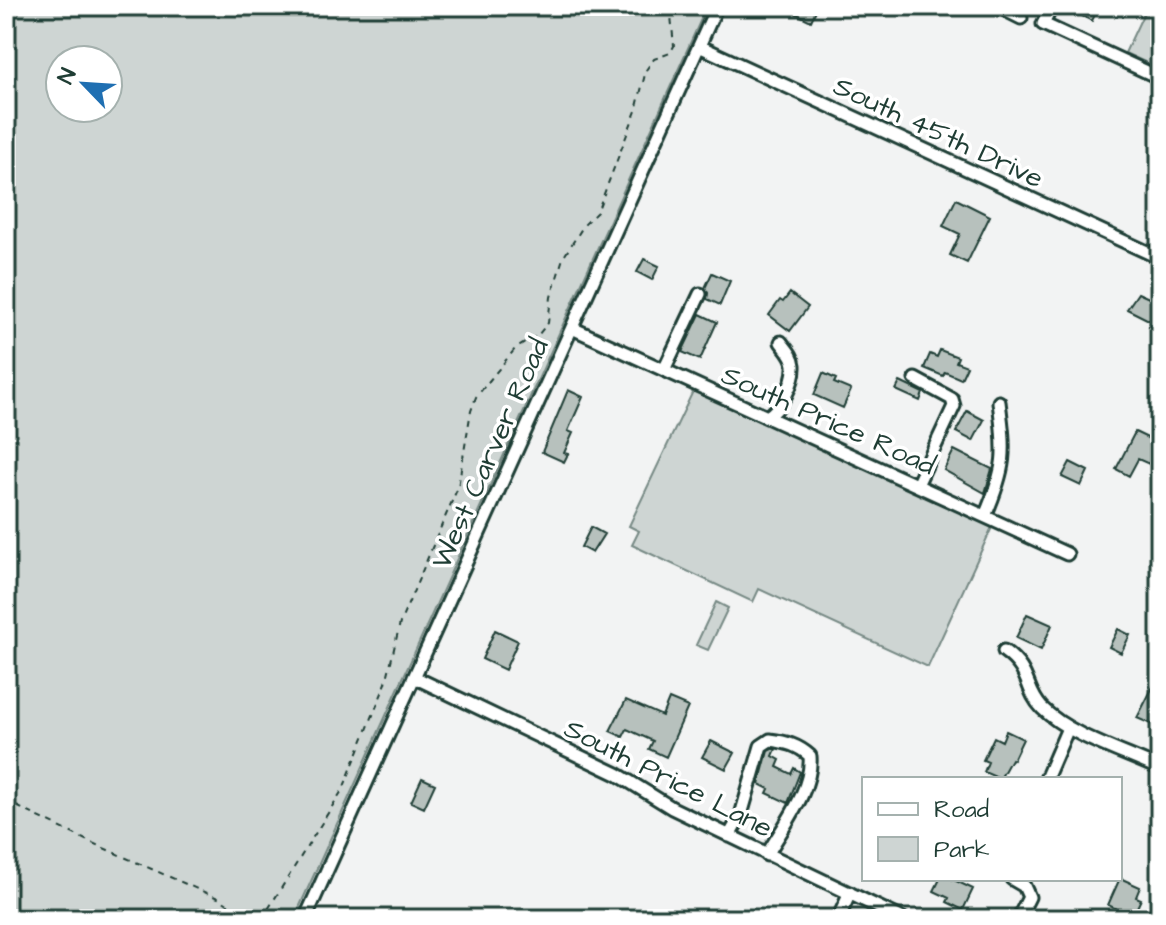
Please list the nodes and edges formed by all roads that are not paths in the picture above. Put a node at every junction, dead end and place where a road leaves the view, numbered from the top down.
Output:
1 (717, 6) edge
2 (997, 6) edge
3 (1052, 6) edge
4 (1021, 18) dead end
5 (699, 46) junction
6 (1160, 78) edge
7 (1160, 258) edge
8 (700, 294) dead end
9 (572, 328) junction
10 (781, 342) dead end
11 (664, 370) junction
12 (915, 379) dead end
13 (999, 402) dead end
14 (767, 417) junction
15 (917, 485) junction
16 (985, 516) junction
17 (1067, 554) dead end
18 (1004, 651) dead end
19 (421, 680) junction
20 (1068, 728) junction
21 (1160, 769) edge
22 (1047, 777) edge
23 (729, 836) junction
24 (767, 855) junction
25 (1015, 881) edge
26 (850, 893) junction
27 (305, 919) edge
28 (838, 919) edge
29 (903, 919) edge
30 (1018, 919) edge

1 - 5 street, West Carver Road
2 - 4 street
3 - 6 street
5 - 7 street, South 45th Drive
5 - 9 street, West Carver Road
8 - 11 street
9 - 11 street, South Price Road
9 - 19 street, West Carver Road
10 - 14 street
11 - 14 street, South Price Road
12 - 15 street
13 - 16 street
14 - 15 street, South Price Road
15 - 16 street, South Price Road
16 - 17 street, South Price Road
18 - 20 street
19 - 23 street, South Price Lane
19 - 27 street, West Carver Road
20 - 21 street
20 - 22 street
23 - 24 street, South Price Lane
23 - 24 street
24 - 26 street, South Price Lane
25 - 30 street
26 - 28 street
26 - 29 street, South Price Lane

